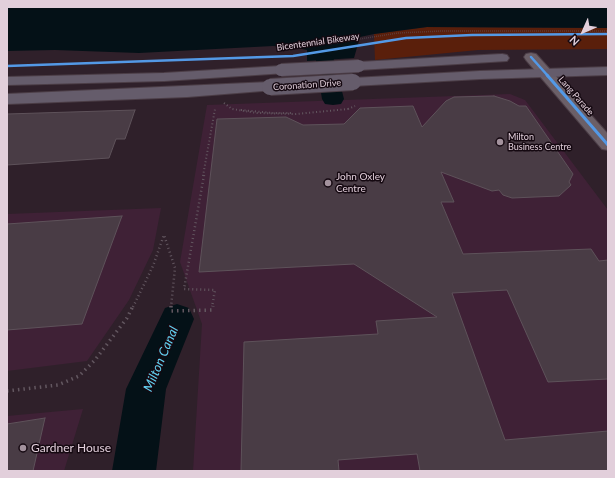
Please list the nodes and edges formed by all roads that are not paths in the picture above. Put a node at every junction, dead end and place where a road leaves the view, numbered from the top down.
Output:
1 (531, 58) joint
2 (545, 64) junction
3 (608, 71) edge
4 (7, 82) edge
5 (7, 99) edge
6 (608, 145) edge

1 - 2 street, Lang Parade
1 - 4 highway, Coronation Drive, bridge
2 - 3 highway, Coronation Drive
2 - 5 highway, Coronation Drive, bridge
2 - 6 street, Lang Parade

